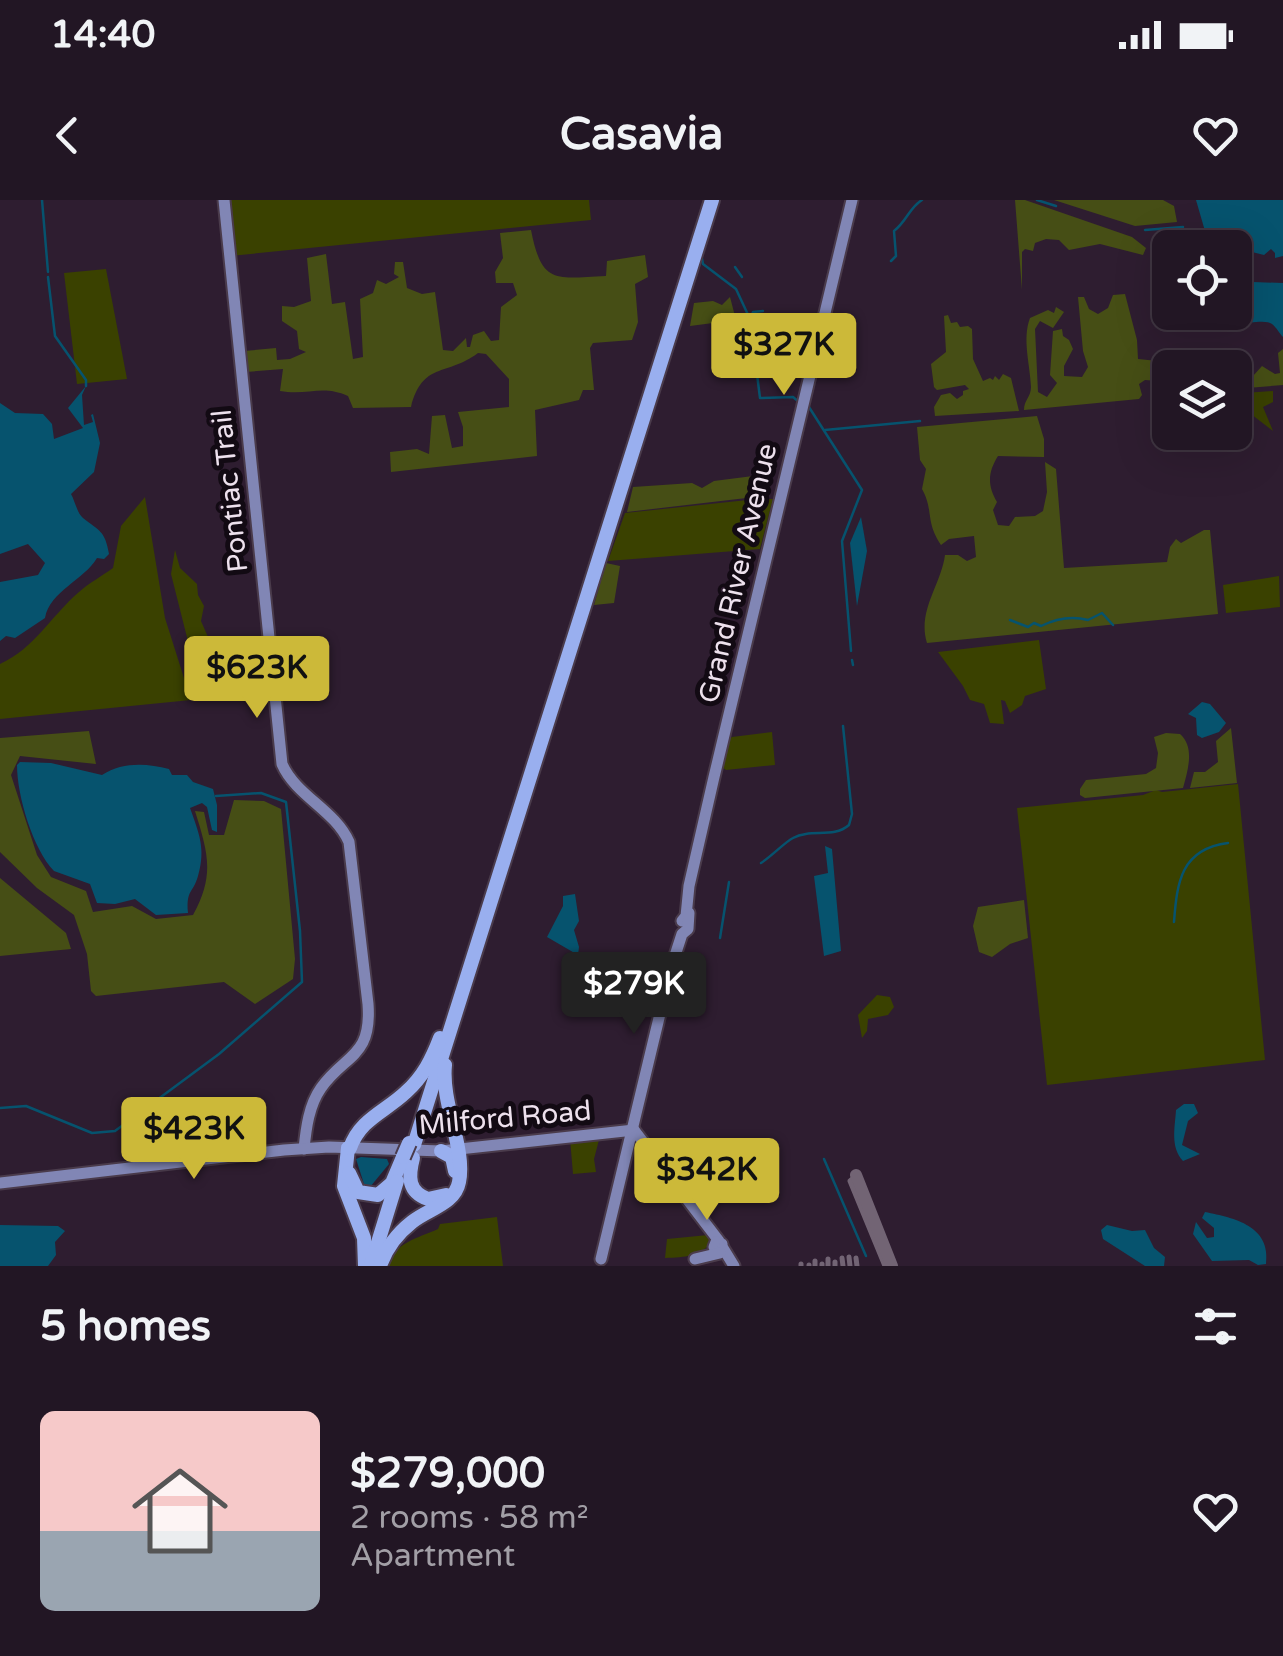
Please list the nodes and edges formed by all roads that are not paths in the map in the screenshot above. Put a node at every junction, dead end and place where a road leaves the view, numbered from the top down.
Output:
1 (224, 200) edge
2 (709, 200) edge
3 (852, 200) edge
4 (456, 1005) junction
5 (634, 1130) junction
6 (304, 1148) junction
7 (350, 1148) junction
8 (450, 1150) junction
9 (410, 1152) junction
10 (0, 1184) edge
11 (721, 1249) edge
12 (695, 1258) dead end
13 (603, 1263) edge
14 (373, 1266) edge

1 - 6 main road, Pontiac Trail
2 - 4 highway
3 - 5 main road, Grand River Avenue
4 - 7 highway
4 - 8 highway
4 - 9 highway
4 - 9 highway
5 - 8 main road, Milford Road
5 - 11 main road
5 - 13 main road, Grand River Avenue
6 - 7 main road, Milford Road
6 - 10 main road, Milford Road
7 - 8 main road, Milford Road
7 - 9 highway
7 - 14 highway
8 - 9 highway
8 - 14 highway
9 - 14 highway
11 - 12 main road

